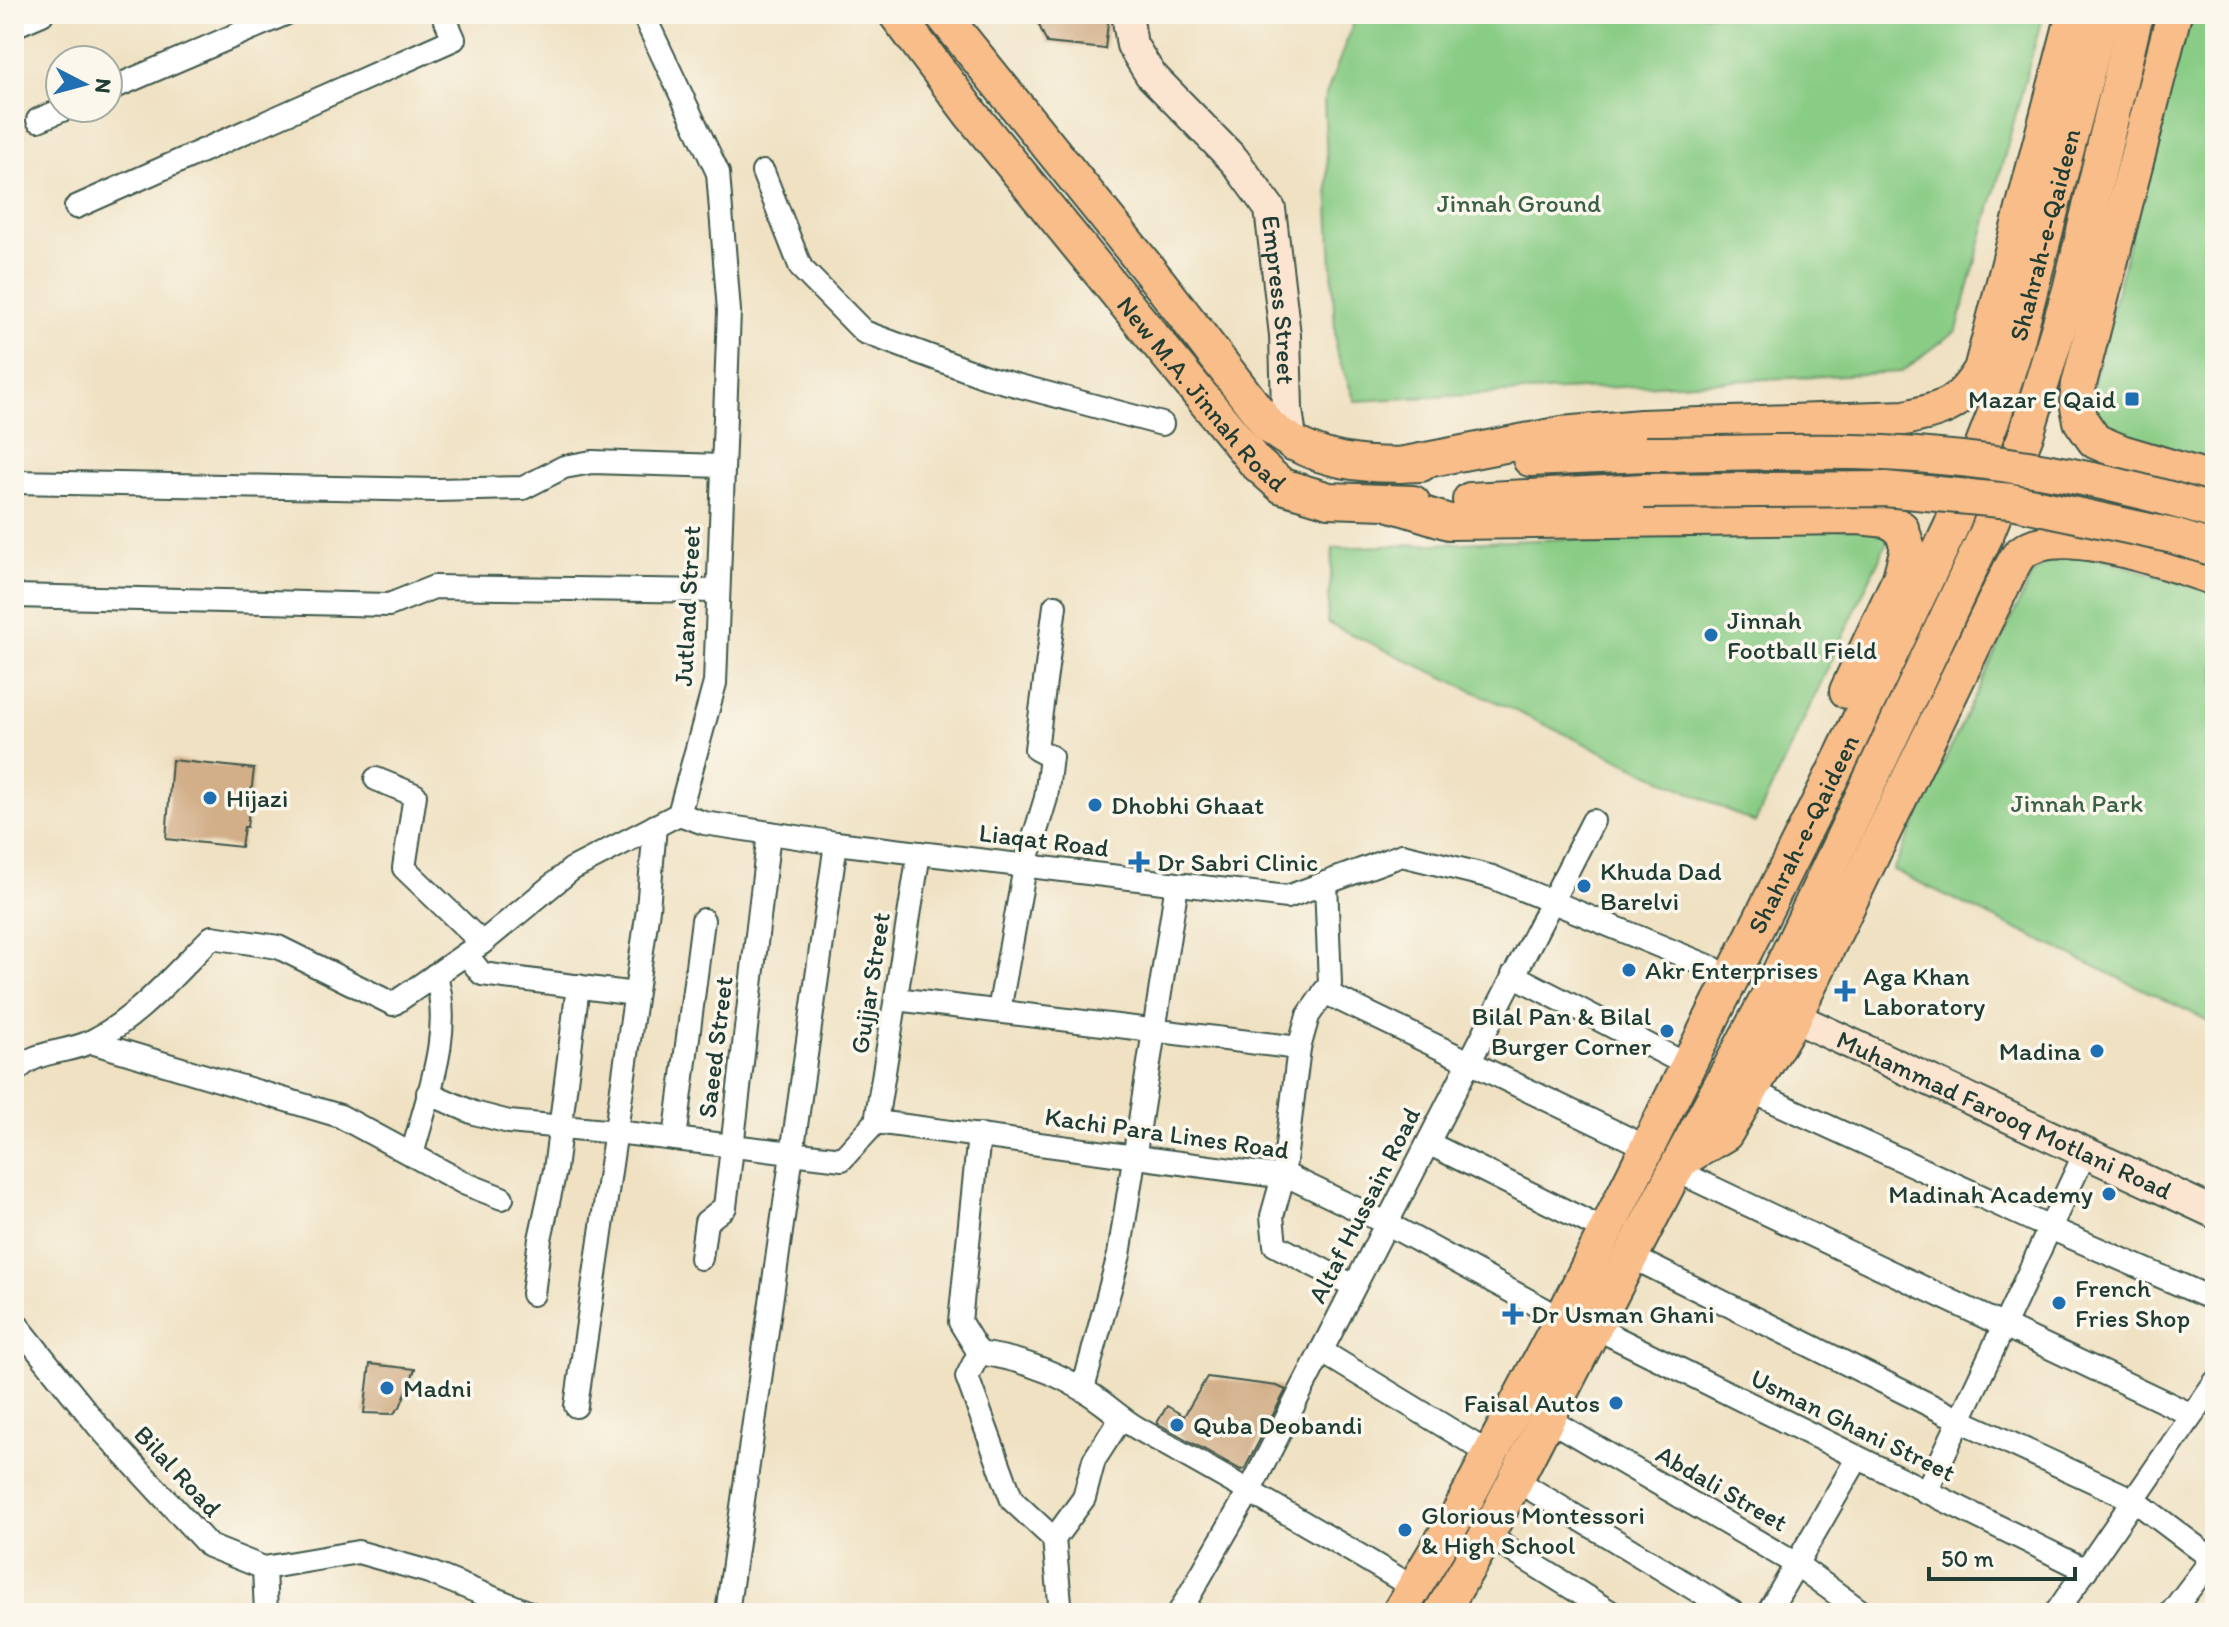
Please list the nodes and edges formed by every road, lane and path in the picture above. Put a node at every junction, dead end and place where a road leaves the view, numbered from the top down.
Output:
1 (42, 14) edge
2 (285, 14) edge
3 (443, 14) edge
4 (643, 14) edge
5 (896, 14) edge
6 (942, 14) edge
7 (1127, 14) edge
8 (2074, 14) edge
9 (2102, 14) edge
10 (2136, 14) edge
11 (2174, 14) edge
12 (14, 26) edge
13 (124, 83) edge
14 (44, 118) edge
15 (38, 120) dead end
16 (763, 172) dead end
17 (76, 207) dead end
18 (1162, 424) dead end
19 (1292, 445) junction
20 (1400, 465) junction
21 (722, 466) junction
22 (2215, 480) edge
23 (14, 482) edge
24 (1391, 504) junction
25 (2215, 512) edge
26 (2215, 549) edge
27 (2215, 578) edge
28 (718, 591) junction
29 (14, 596) edge
30 (1055, 606) dead end
31 (376, 779) dead end
32 (679, 814) junction
33 (1593, 821) dead end
34 (655, 826) junction
35 (769, 833) junction
36 (836, 843) junction
37 (919, 853) junction
38 (1025, 867) junction
39 (1326, 883) junction
40 (1177, 884) junction
41 (1551, 902) junction
42 (703, 920) dead end
43 (474, 948) junction
44 (1713, 968) junction
45 (435, 975) junction
46 (1513, 975) junction
47 (578, 986) junction
48 (1324, 992) junction
49 (635, 994) junction
50 (896, 999) junction
51 (999, 1011) junction
52 (1794, 1017) junction
53 (1155, 1031) junction
54 (91, 1042) junction
55 (1299, 1048) junction
56 (19, 1062) edge
57 (1469, 1062) junction
58 (1689, 1066) junction
59 (1751, 1091) junction
60 (428, 1093) junction
61 (876, 1122) junction
62 (560, 1126) junction
63 (616, 1132) junction
64 (979, 1135) junction
65 (675, 1139) junction
66 (1428, 1143) junction
67 (731, 1146) junction
68 (1648, 1148) junction
69 (792, 1153) junction
70 (2085, 1153) junction
71 (412, 1155) junction
72 (1137, 1155) junction
73 (1678, 1166) junction
74 (1283, 1177) junction
75 (502, 1198) dead end
76 (2215, 1213) edge
77 (1386, 1223) junction
78 (2050, 1228) junction
79 (1606, 1231) junction
80 (1632, 1257) junction
81 (701, 1258) dead end
82 (1354, 1286) junction
83 (533, 1294) dead end
84 (2215, 1300) edge
85 (1562, 1319) junction
86 (14, 1321) edge
87 (2005, 1325) junction
88 (1596, 1328) junction
89 (1321, 1351) junction
90 (979, 1353) junction
91 (2215, 1382) edge
92 (1083, 1389) junction
93 (576, 1406) dead end
94 (2192, 1415) junction
95 (1121, 1418) junction
96 (1548, 1419) junction
97 (1960, 1420) junction
98 (1490, 1454) junction
99 (1857, 1459) junction
100 (1516, 1480) junction
101 (1250, 1490) junction
102 (1926, 1492) junction
103 (2134, 1500) junction
104 (1487, 1535) junction
105 (1054, 1539) junction
106 (2214, 1558) edge
107 (1796, 1564) junction
108 (264, 1568) junction
109 (2086, 1570) junction
110 (1407, 1600) edge
111 (1444, 1612) edge
112 (266, 1613) edge
113 (530, 1613) edge
114 (727, 1613) edge
115 (1061, 1613) edge
116 (1179, 1613) edge
117 (1612, 1613) edge
118 (1734, 1613) edge
119 (1768, 1613) edge
120 (1863, 1613) edge
121 (2056, 1613) edge
122 (2171, 1613) edge

1 - 12 street
2 - 13 street
3 - 17 street
4 - 21 street, Jutland Street
5 - 24 main road, New M.A. Jinnah Road
6 - 19 main road, New M.A. Jinnah Road
7 - 19 street, Empress Street
8 - 20 main road
9 - 58 main road, Shahrah-e-Qaideen
10 - 73 main road, Shahrah-e-Qaideen
11 - 22 main road
14 - 15 street
16 - 18 street
19 - 20 main road, New M.A. Jinnah Road
20 - 25 main road, New M.A. Jinnah Road, bridge
21 - 23 street
21 - 28 street, Jutland Street
24 - 26 main road, New M.A. Jinnah Road, bridge
24 - 44 main road
27 - 52 main road
28 - 29 street
28 - 32 street, Jutland Street
30 - 38 street
31 - 43 street
32 - 34 street
32 - 35 street, Liaqat Road
33 - 41 street, Altaf Hussain Road
34 - 43 street
34 - 49 street
35 - 36 street, Liaqat Road
35 - 67 street, Saeed Street
36 - 37 street, Liaqat Road
36 - 69 street
37 - 38 street, Liaqat Road
37 - 50 street, Gujjar Street
38 - 40 street, Liaqat Road
38 - 51 street
39 - 40 street, Liaqat Road
39 - 41 street, Liaqat Road
39 - 48 street
40 - 53 street
41 - 44 street, Liaqat Road
41 - 46 street, Altaf Hussain Road
42 - 65 street
43 - 45 street
43 - 47 street
44 - 58 main road
45 - 54 street
45 - 60 street
46 - 57 street, Altaf Hussain Road
46 - 58 street
47 - 49 street
47 - 62 street
48 - 55 street
48 - 57 street
49 - 63 street
50 - 51 street
50 - 61 street, Gujjar Street
51 - 53 street
52 - 59 main road
52 - 70 street, Muhammad Farooq Motlani Road
53 - 55 street
53 - 72 street
54 - 56 street
54 - 71 street
55 - 74 street
57 - 66 street, Altaf Hussain Road
57 - 68 street
58 - 68 main road, Shahrah-e-Qaideen
59 - 73 main road
59 - 78 street
60 - 62 street
60 - 71 street
61 - 64 street, Kachi Para Lines Road
61 - 69 street
62 - 63 street
62 - 83 street
63 - 65 street
63 - 93 street
64 - 72 street, Kachi Para Lines Road
64 - 90 street
65 - 67 street
66 - 77 street, Altaf Hussain Road
66 - 79 street
67 - 69 street
67 - 81 street, Saeed Street
68 - 79 main road, Shahrah-e-Qaideen
69 - 114 street
70 - 76 street, Muhammad Farooq Motlani Road
70 - 78 street
71 - 75 street
72 - 74 street, Kachi Para Lines Road
72 - 92 street
73 - 80 main road, Shahrah-e-Qaideen
73 - 87 street
74 - 77 street, Kachi Para Lines Road
74 - 82 street
77 - 82 street, Altaf Hussain Road
77 - 85 street, Kachi Para Lines Road
78 - 84 street
78 - 87 street
79 - 85 main road, Shahrah-e-Qaideen
80 - 88 main road, Shahrah-e-Qaideen
80 - 97 street
82 - 89 street, Altaf Hussain Road
85 - 98 main road, Shahrah-e-Qaideen
86 - 108 street, Bilal Road
87 - 94 street
87 - 97 street
88 - 96 main road, Shahrah-e-Qaideen
88 - 99 street, Usman Ghani Street
89 - 98 street
89 - 101 street, Altaf Hussain Road
90 - 92 street
90 - 105 street
91 - 94 street
92 - 95 street
94 - 103 street
95 - 101 street
95 - 105 street
96 - 100 main road, Shahrah-e-Qaideen
96 - 107 street, Abdali Street
97 - 102 street
97 - 103 street
98 - 110 main road, Shahrah-e-Qaideen
99 - 102 street, Usman Ghani Street
99 - 107 street
100 - 104 main road, Shahrah-e-Qaideen
100 - 118 street
101 - 110 street
101 - 116 street, Altaf Hussain Road
102 - 109 street, Usman Ghani Street
103 - 106 street
103 - 109 street
104 - 111 main road, Shahrah-e-Qaideen
104 - 117 street
105 - 115 street
106 - 122 street
107 - 119 street
107 - 120 street, Abdali Street
108 - 112 street
108 - 113 street
109 - 121 street

